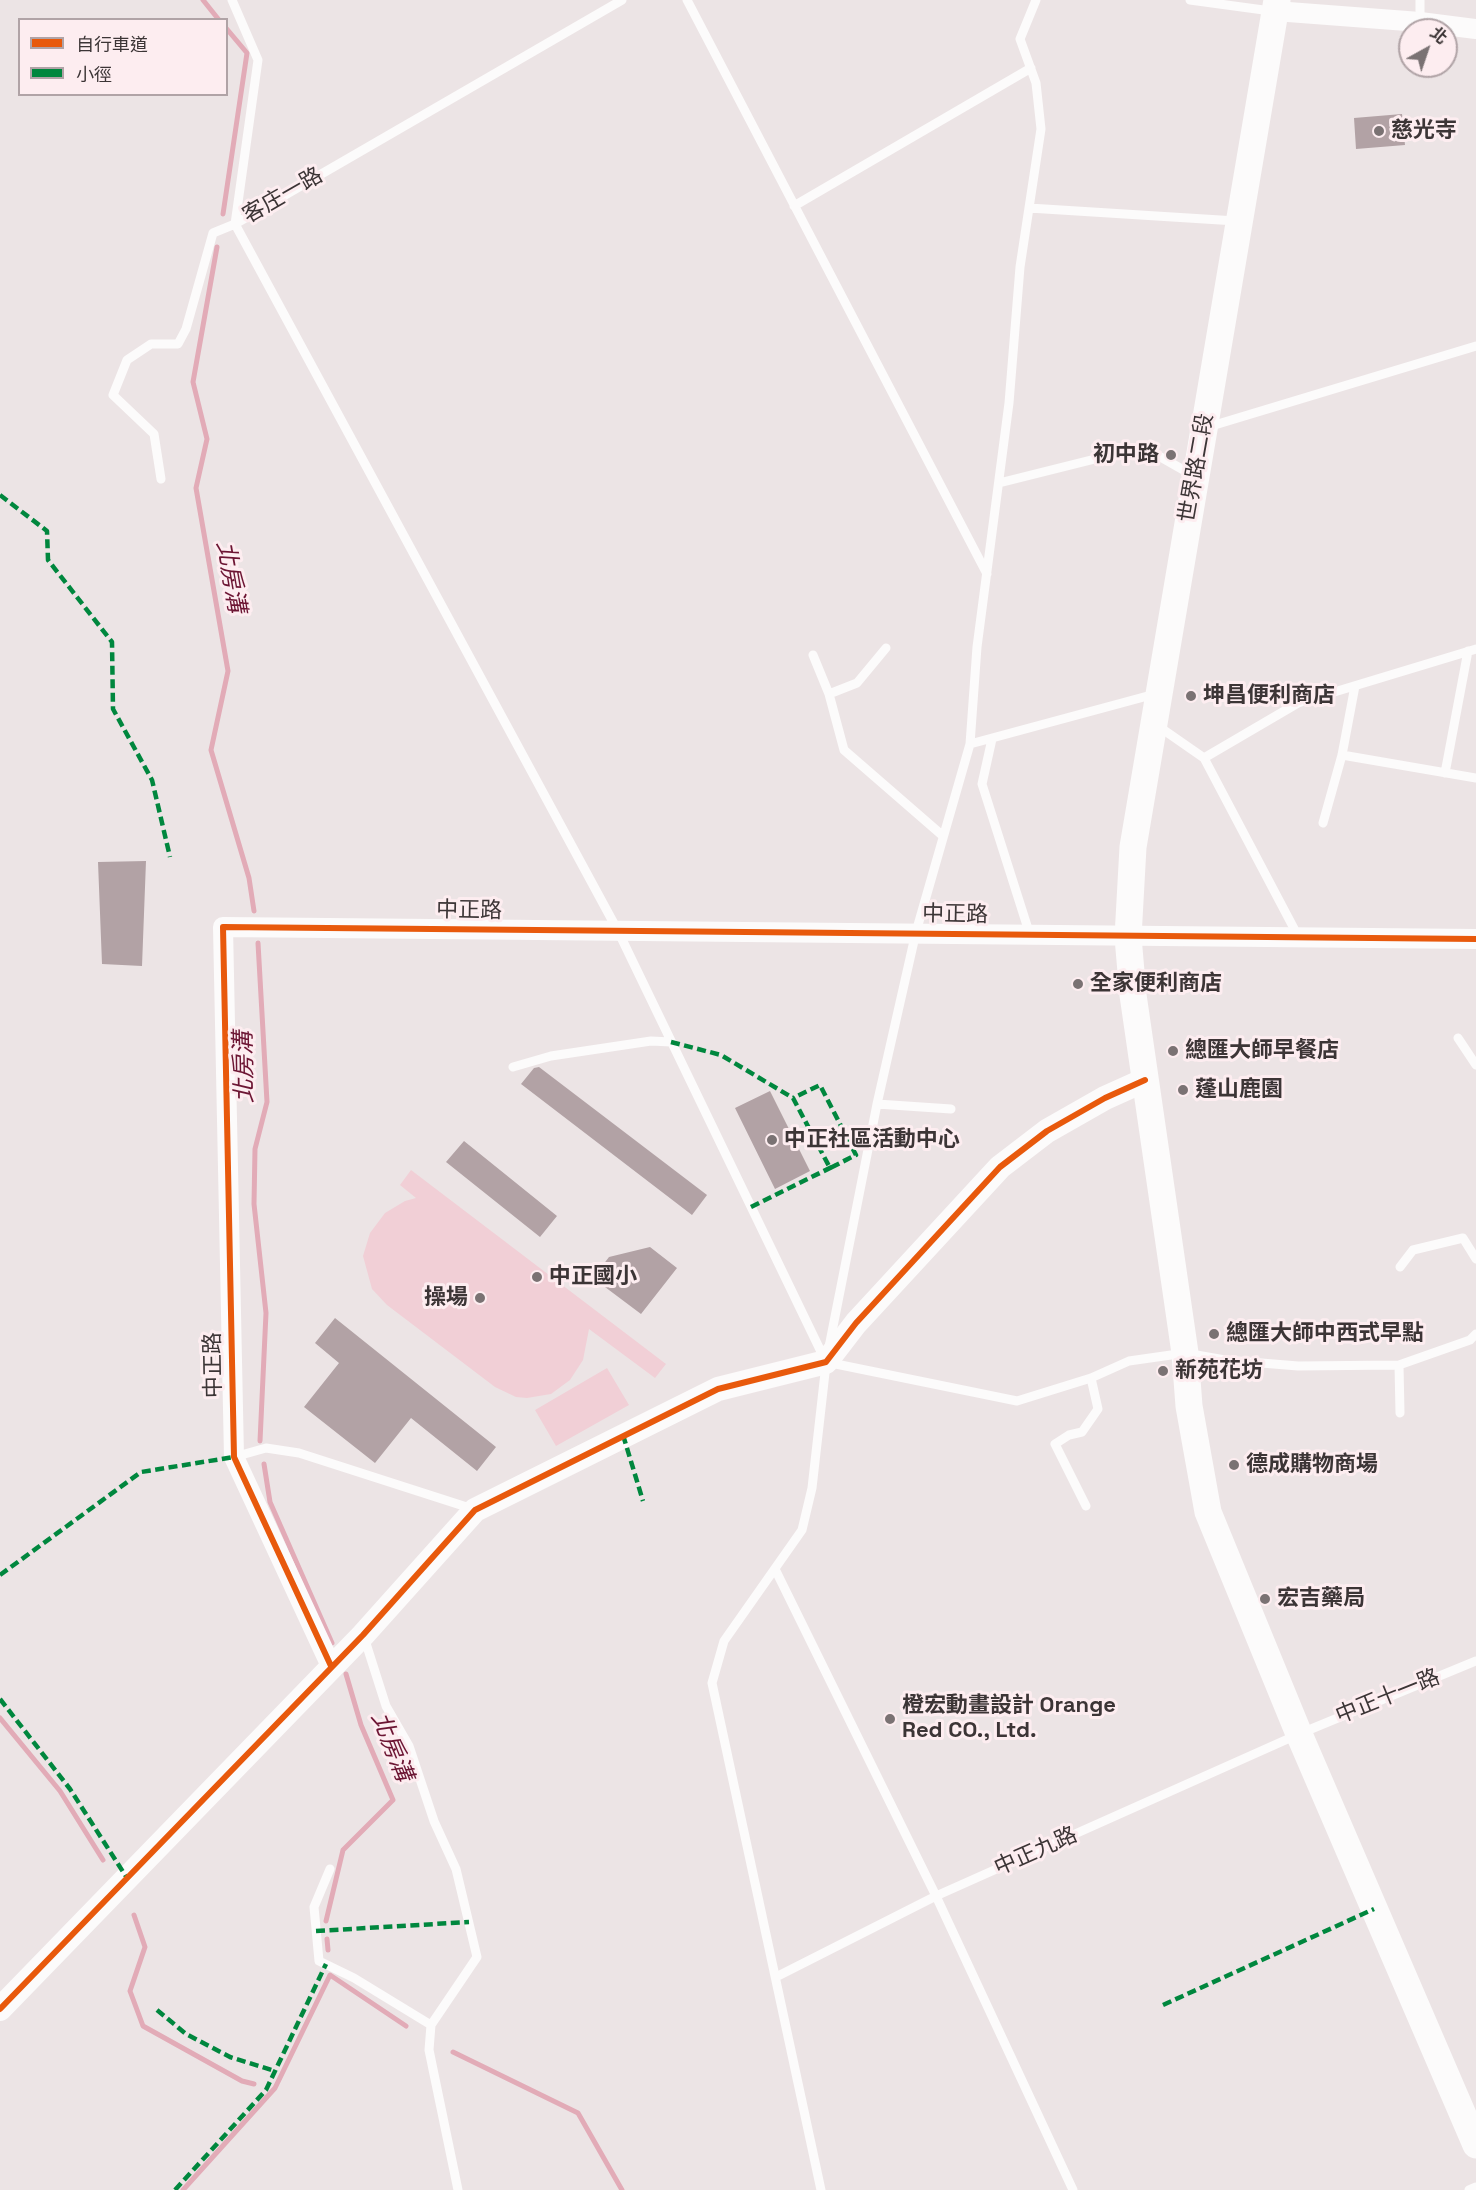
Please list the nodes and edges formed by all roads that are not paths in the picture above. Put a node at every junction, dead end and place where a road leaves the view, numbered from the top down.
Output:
1 (232, 0) edge
2 (622, 0) edge
3 (687, 0) edge
4 (1036, 0) edge
5 (1190, 0) edge
6 (1420, 0) edge
7 (1276, 6) edge
8 (1420, 18) edge
9 (1398, 20) edge
10 (1458, 27) edge
11 (1476, 29) edge
12 (1031, 68) junction
13 (795, 206) junction
14 (1029, 208) junction
15 (1239, 221) junction
16 (235, 224) junction
17 (1476, 346) edge
18 (1204, 428) junction
19 (1196, 477) junction
20 (161, 479) dead end
21 (999, 483) junction
22 (987, 574) junction
23 (886, 648) dead end
24 (1472, 650) edge
25 (813, 655) dead end
26 (1355, 686) junction
27 (1158, 693) junction
28 (828, 694) junction
29 (1153, 723) junction
30 (992, 739) junction
31 (970, 744) junction
32 (1342, 755) junction
33 (1204, 758) junction
34 (1445, 773) junction
35 (1476, 778) edge
36 (1323, 823) dead end
37 (943, 836) junction
38 (618, 931) junction
39 (916, 932) junction
40 (1030, 935) junction
41 (1128, 937) junction
42 (1299, 938) junction
43 (1476, 939) edge
44 (1458, 1038) dead end
45 (671, 1042) junction
46 (1476, 1065) edge
47 (513, 1068) dead end
48 (1145, 1080) junction
49 (877, 1104) junction
50 (951, 1109) dead end
51 (1476, 1259) edge
52 (1400, 1268) dead end
53 (1476, 1334) edge
54 (1185, 1353) junction
55 (826, 1362) junction
56 (1400, 1365) junction
57 (1091, 1378) junction
58 (1400, 1413) dead end
59 (234, 1457) junction
60 (1086, 1506) dead end
61 (475, 1510) junction
62 (775, 1569) junction
63 (363, 1635) junction
64 (1476, 1661) edge
65 (331, 1666) junction
66 (1299, 1734) junction
67 (330, 1869) dead end
68 (936, 1896) junction
69 (776, 1977) junction
70 (0, 2009) edge
71 (431, 2025) junction
72 (1476, 2145) edge
73 (1476, 2187) edge
74 (458, 2190) edge
75 (821, 2190) edge
76 (1073, 2190) edge
77 (1469, 2190) edge

1 - 16 lane
2 - 16 lane, 客庄一路
3 - 13 lane
4 - 12 lane
5 - 7 lane
6 - 8 lane
7 - 9 street
7 - 15 main road, 世界路二段
10 - 11 street
12 - 13 lane
12 - 14 lane
13 - 22 lane
14 - 15 lane
14 - 21 lane
15 - 18 main road, 世界路二段
16 - 20 lane, 客庄一路
16 - 38 lane
17 - 18 lane
18 - 19 main road, 世界路二段
19 - 21 lane
19 - 27 main road, 世界路二段
21 - 22 lane
22 - 31 lane
23 - 28 lane
24 - 26 lane
24 - 34 lane
25 - 28 lane
26 - 32 lane
26 - 33 lane
27 - 29 main road, 世界路二段
27 - 30 lane
28 - 37 lane
29 - 33 lane
29 - 41 main road, 世界路二段
30 - 31 lane
30 - 40 lane
31 - 37 lane
32 - 34 lane
32 - 36 lane
33 - 42 lane
34 - 35 lane
37 - 39 lane
38 - 39 street, 中正路
38 - 45 lane
38 - 59 street, 中正路
39 - 40 street, 中正路
39 - 49 lane
40 - 41 street, 中正路
41 - 42 street, 中正路
41 - 48 main road, 世界路二段
42 - 43 street, 中正路
44 - 46 lane
45 - 47 lane
45 - 55 lane
48 - 54 main road, 世界路二段
48 - 55 street
49 - 50 lane
49 - 55 lane
51 - 52 lane
53 - 56 lane
54 - 56 lane
54 - 57 lane
54 - 66 main road, 世界路二段
55 - 57 lane
55 - 61 street
55 - 62 lane
56 - 58 lane
57 - 60 lane
59 - 61 lane
59 - 65 street, 中正路
61 - 63 street
62 - 68 lane
62 - 69 lane
63 - 65 street
63 - 71 lane
64 - 66 lane, 中正十一路
65 - 70 street
66 - 68 lane, 中正九路
66 - 72 main road, 世界路二段
67 - 71 lane
68 - 69 lane, 中正九路
68 - 76 lane
69 - 75 lane
71 - 74 lane
73 - 77 lane

